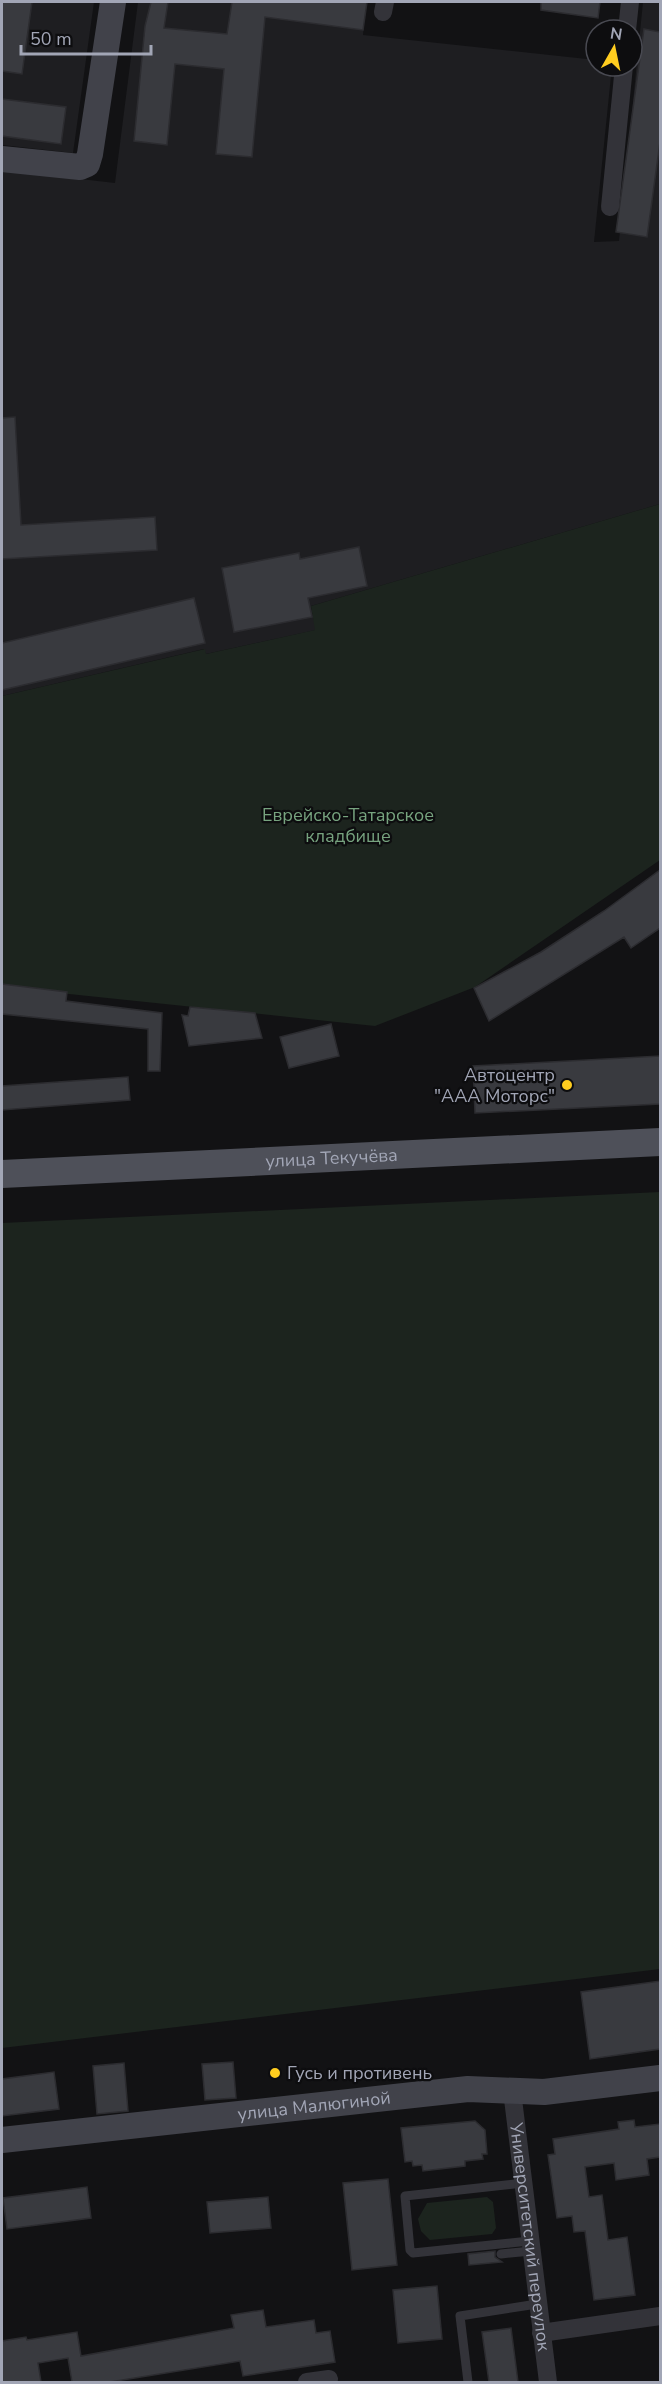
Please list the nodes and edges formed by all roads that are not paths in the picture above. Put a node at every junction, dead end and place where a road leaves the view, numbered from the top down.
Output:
1 (112, 2) edge
2 (630, 2) edge
3 (628, 18) edge
4 (623, 78) edge
5 (2, 159) edge
6 (610, 207) dead end
7 (660, 1142) edge
8 (2, 1174) edge
9 (660, 2078) edge
10 (512, 2091) junction
11 (2, 2140) edge
12 (523, 2183) junction
13 (530, 2246) junction
14 (501, 2254) dead end
15 (537, 2304) junction
16 (660, 2316) edge
17 (541, 2333) junction
18 (329, 2379) dead end
19 (307, 2382) edge
20 (468, 2382) edge
21 (548, 2382) edge

1 - 5 main road
2 - 3 street
4 - 6 street
7 - 8 main road, улица Текучёва
9 - 10 main road, улица Малюгиной
10 - 11 main road, улица Малюгиной
10 - 12 street, Университетский переулок
12 - 13 street, Университетский переулок
12 - 13 lane
13 - 14 lane
13 - 15 street, Университетский переулок
15 - 17 street, Университетский переулок
15 - 20 lane
16 - 17 street
17 - 21 street, Университетский переулок
18 - 19 street

